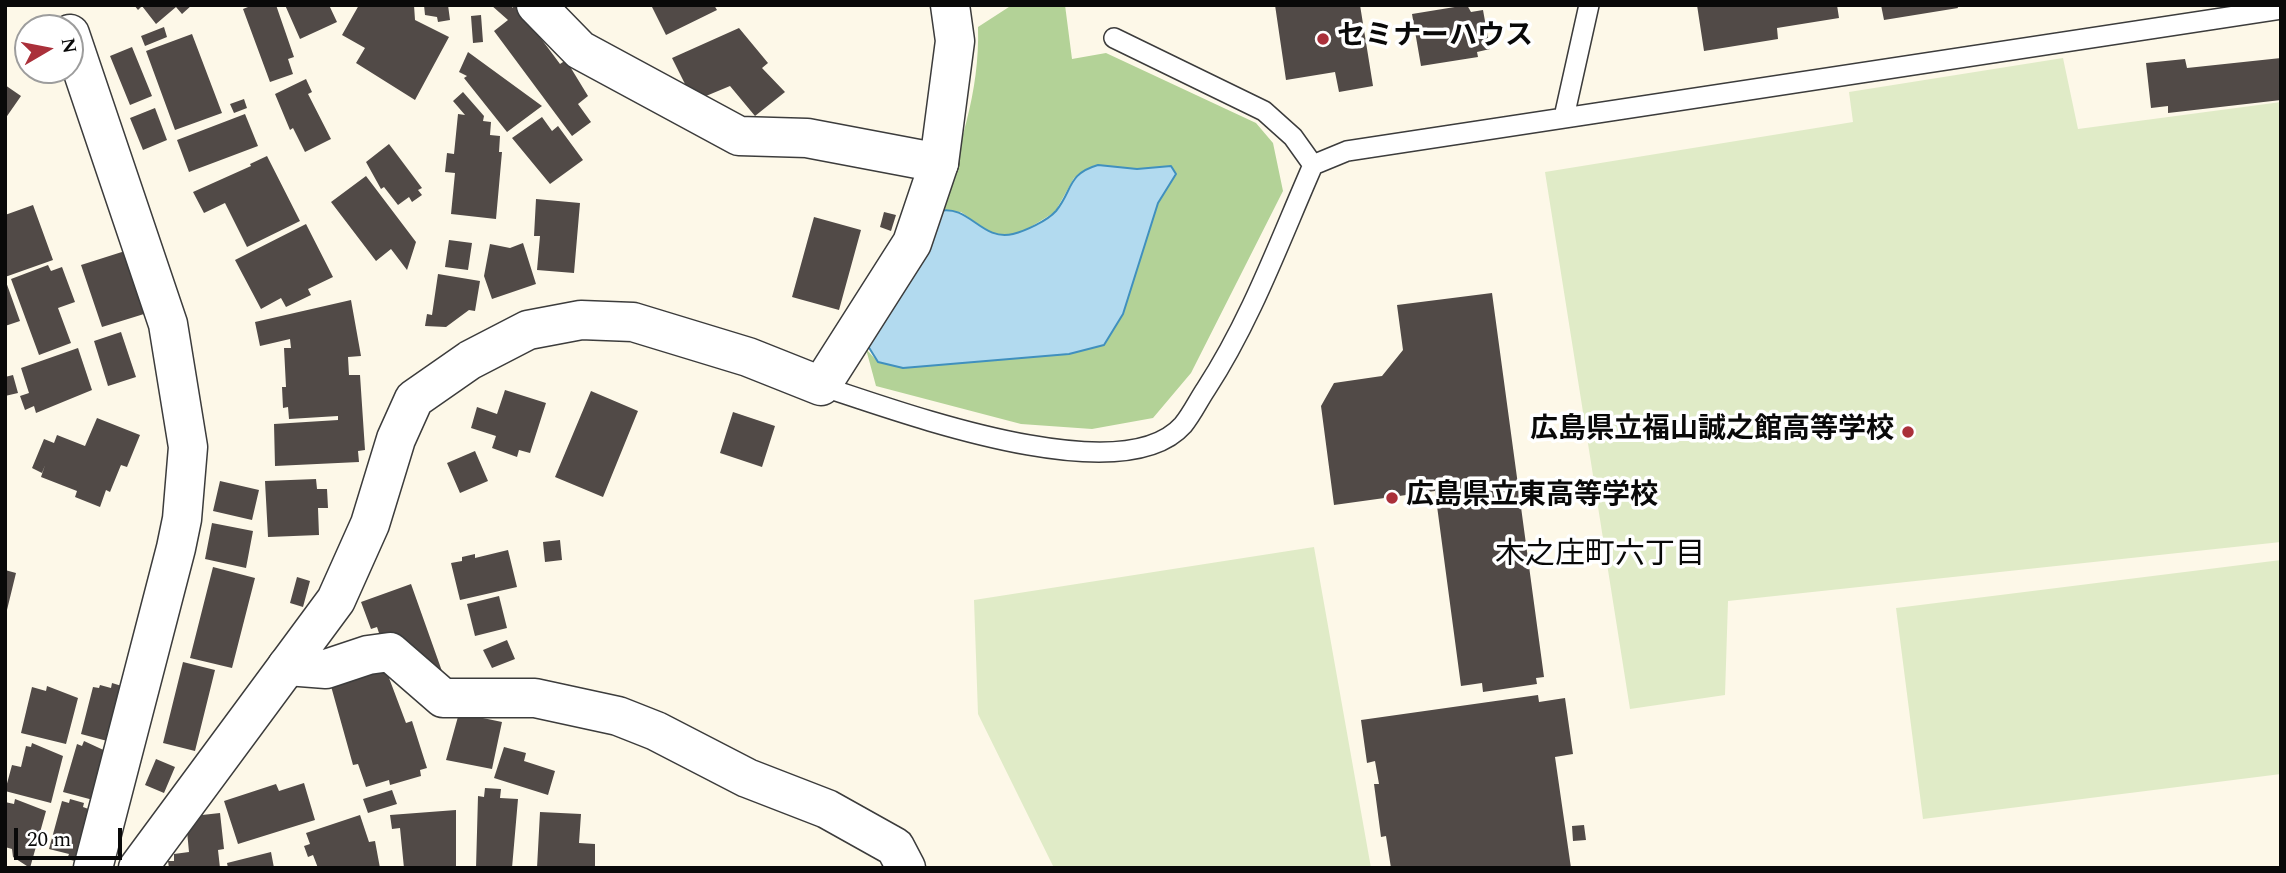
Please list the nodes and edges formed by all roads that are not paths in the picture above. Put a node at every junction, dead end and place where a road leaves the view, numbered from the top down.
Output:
1 (536, 5) edge
2 (950, 5) edge
3 (1590, 5) edge
4 (2281, 9) edge
5 (1114, 38) dead end
6 (84, 75) edge
7 (1564, 117) junction
8 (939, 163) junction
9 (1313, 165) junction
10 (821, 386) junction
11 (287, 666) junction
12 (93, 868) edge
13 (138, 868) edge
14 (906, 868) edge

1 - 8 street
2 - 8 street
3 - 7 lane
4 - 7 lane
5 - 9 lane
6 - 12 street
7 - 9 lane
8 - 10 street
9 - 10 lane
10 - 11 street
11 - 13 street
11 - 14 street

